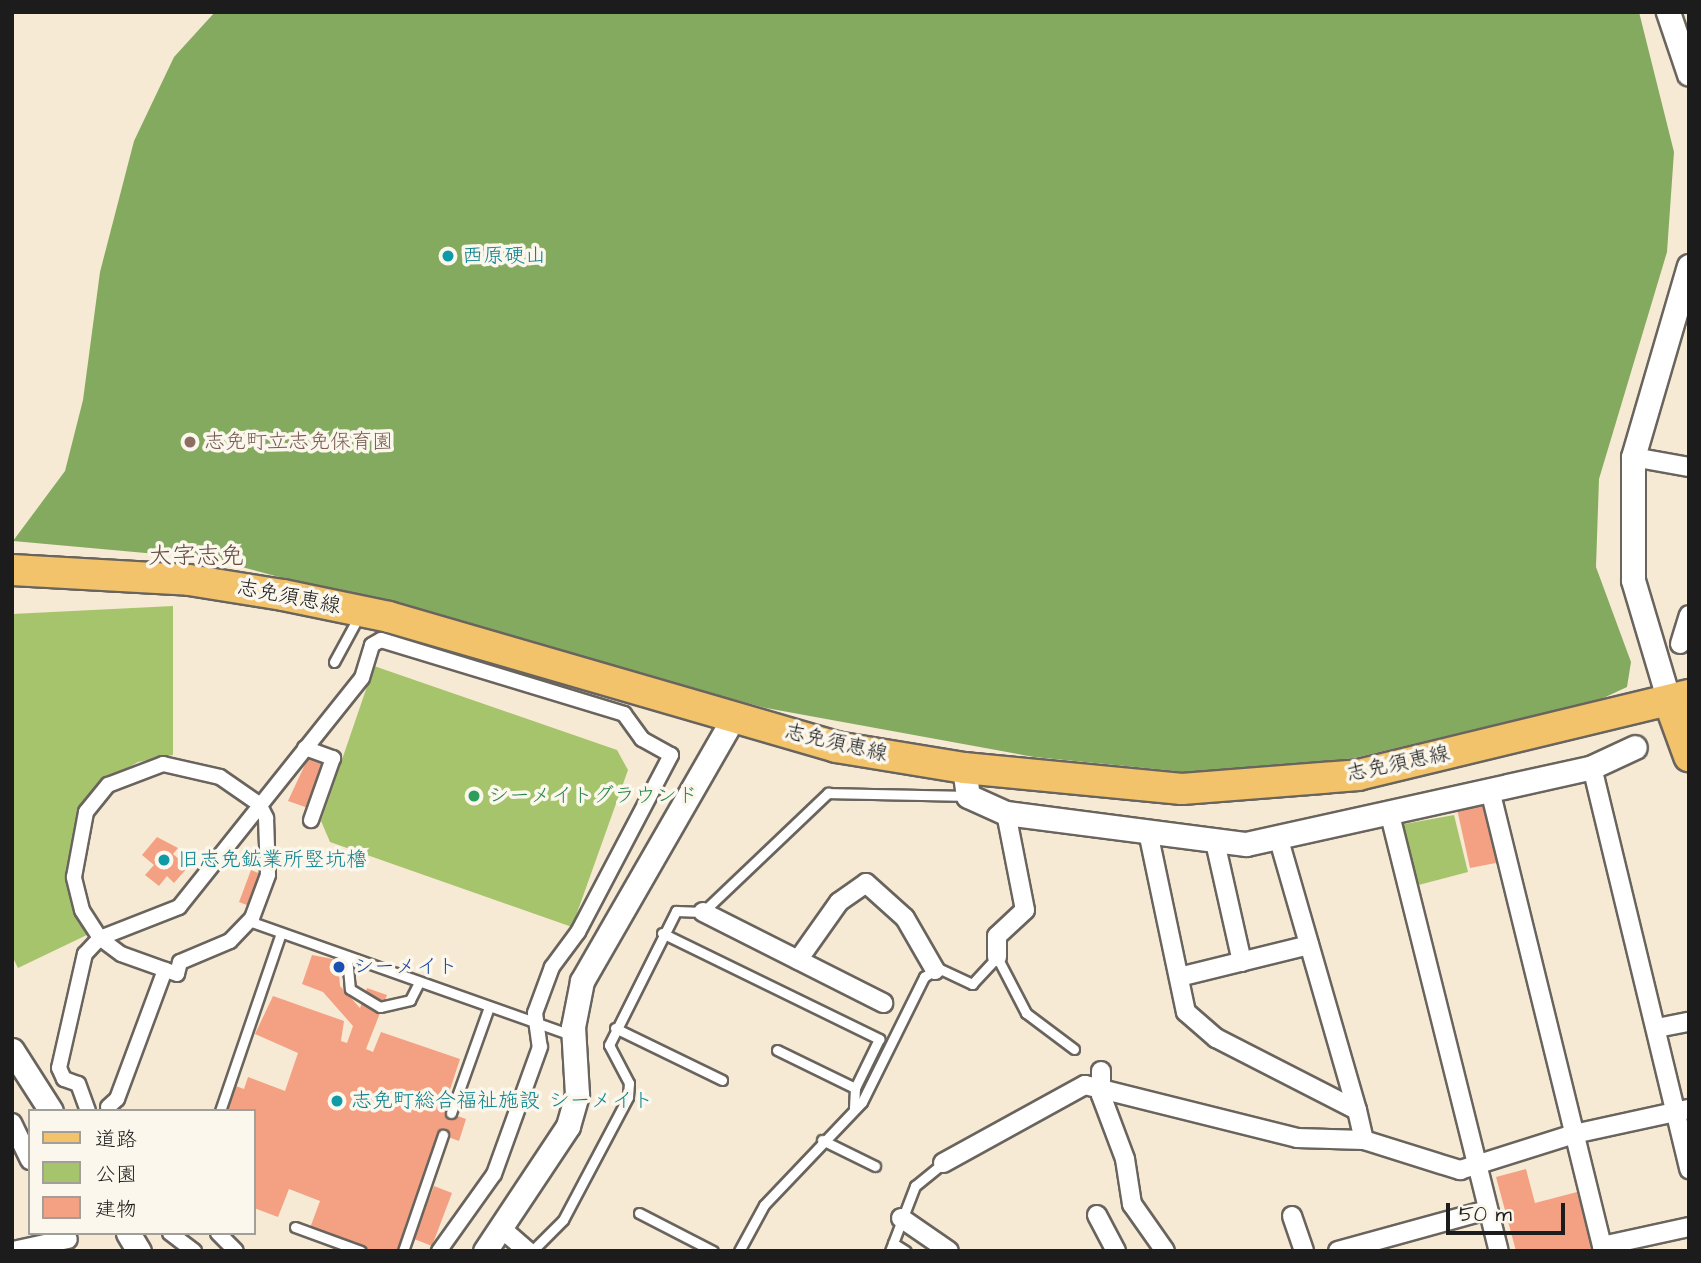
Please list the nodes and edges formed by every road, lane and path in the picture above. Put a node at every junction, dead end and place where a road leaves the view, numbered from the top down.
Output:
1 (1668, 12) edge
2 (1689, 74) edge
3 (1689, 266) edge
4 (1633, 457) junction
5 (1689, 467) edge
6 (12, 570) edge
7 (361, 612) junction
8 (1689, 615) edge
9 (1680, 644) dead end
10 (528, 658) junction
11 (334, 662) dead end
12 (516, 690) dead end
13 (1679, 698) edge
14 (733, 718) junction
15 (1635, 747) dead end
16 (305, 748) junction
17 (1689, 756) edge
18 (1592, 767) junction
19 (966, 782) junction
20 (1490, 790) junction
21 (260, 804) junction
22 (1006, 813) junction
23 (1390, 815) junction
24 (311, 820) dead end
25 (1148, 832) junction
26 (1279, 840) junction
27 (1215, 842) junction
28 (703, 912) junction
29 (249, 921) junction
30 (281, 933) junction
31 (662, 933) junction
32 (100, 939) junction
33 (1309, 945) junction
34 (346, 956) junction
35 (997, 957) junction
36 (798, 960) junction
37 (1242, 962) junction
38 (165, 970) junction
39 (935, 970) junction
40 (1179, 977) junction
41 (419, 982) junction
42 (883, 1003) dead end
43 (489, 1006) junction
44 (1689, 1021) edge
45 (537, 1023) junction
46 (615, 1028) junction
47 (1657, 1028) junction
48 (575, 1037) junction
49 (1074, 1049) dead end
50 (12, 1050) edge
51 (777, 1051) dead end
52 (722, 1080) dead end
53 (1100, 1080) junction
54 (855, 1088) junction
55 (116, 1106) edge
56 (854, 1108) junction
57 (50, 1109) edge
58 (87, 1109) edge
59 (220, 1109) edge
60 (1357, 1110) junction
61 (1681, 1110) edge
62 (451, 1113) dead end
63 (12, 1123) edge
64 (1574, 1134) junction
65 (443, 1135) dead end
66 (822, 1140) junction
67 (1364, 1140) junction
68 (28, 1156) edge
69 (943, 1163) joint
70 (876, 1166) dead end
71 (1475, 1167) junction
72 (1689, 1169) edge
73 (1487, 1210) junction
74 (639, 1213) dead end
75 (1097, 1215) dead end
76 (1292, 1216) dead end
77 (901, 1219) junction
78 (295, 1227) dead end
79 (1689, 1227) edge
80 (501, 1228) junction
81 (129, 1235) edge
82 (173, 1235) edge
83 (220, 1235) edge
84 (69, 1241) edge
85 (892, 1247) edge
86 (1345, 1250) edge
87 (13, 1251) edge
88 (139, 1251) edge
89 (194, 1251) edge
90 (236, 1251) edge
91 (361, 1251) edge
92 (403, 1251) edge
93 (439, 1251) edge
94 (485, 1251) edge
95 (527, 1251) edge
96 (532, 1251) edge
97 (713, 1251) edge
98 (739, 1251) edge
99 (906, 1251) edge
100 (949, 1251) edge
101 (1116, 1251) edge
102 (1165, 1251) edge
103 (1304, 1251) edge
104 (1499, 1251) edge

1 - 2 street
3 - 4 street
4 - 5 street
4 - 13 street
6 - 7 main road, 志免須恵線
7 - 10 main road, 志免須恵線
7 - 11 lane
8 - 9 street
10 - 12 lane
10 - 14 main road, 志免須恵線
13 - 17 main road
13 - 19 main road, 志免須恵線
14 - 19 main road, 志免須恵線
14 - 48 street
15 - 18 street
16 - 21 street
16 - 24 street
16 - 45 street
18 - 20 street
18 - 47 street
19 - 22 street
19 - 28 lane
20 - 23 street
20 - 64 street
21 - 29 street
21 - 32 street
21 - 32 street
22 - 25 street
22 - 35 street
23 - 26 street
23 - 71 street
25 - 27 street
25 - 40 street
26 - 27 street
26 - 33 street
27 - 37 street
28 - 31 lane
28 - 36 street
29 - 30 lane
29 - 38 street
30 - 34 lane
30 - 59 lane
31 - 46 lane
31 - 54 lane
32 - 38 street
32 - 58 street
33 - 37 street
33 - 60 street
34 - 41 lane
34 - 41 lane
35 - 39 lane
35 - 49 lane
36 - 39 street
36 - 42 street
37 - 40 street
38 - 55 street
39 - 56 lane
40 - 60 street
41 - 43 lane
43 - 45 lane
43 - 62 lane
44 - 47 street
45 - 48 lane
45 - 93 street
46 - 52 lane
46 - 96 lane
47 - 61 street
48 - 80 street
50 - 57 street
51 - 54 lane
53 - 67 street
53 - 69 street
53 - 102 street
54 - 56 lane
56 - 66 lane
60 - 67 street
61 - 64 street
61 - 72 street
63 - 68 street
64 - 71 street
64 - 79 street
65 - 92 lane
66 - 70 lane
66 - 98 lane
67 - 71 street
69 - 77 lane
71 - 73 street
73 - 86 street
73 - 104 street
74 - 97 lane
75 - 101 street
76 - 103 street
77 - 85 lane
77 - 100 street
78 - 91 lane
80 - 94 street
80 - 95 street
81 - 88 street
82 - 89 street
83 - 90 street
84 - 87 street
85 - 99 lane

